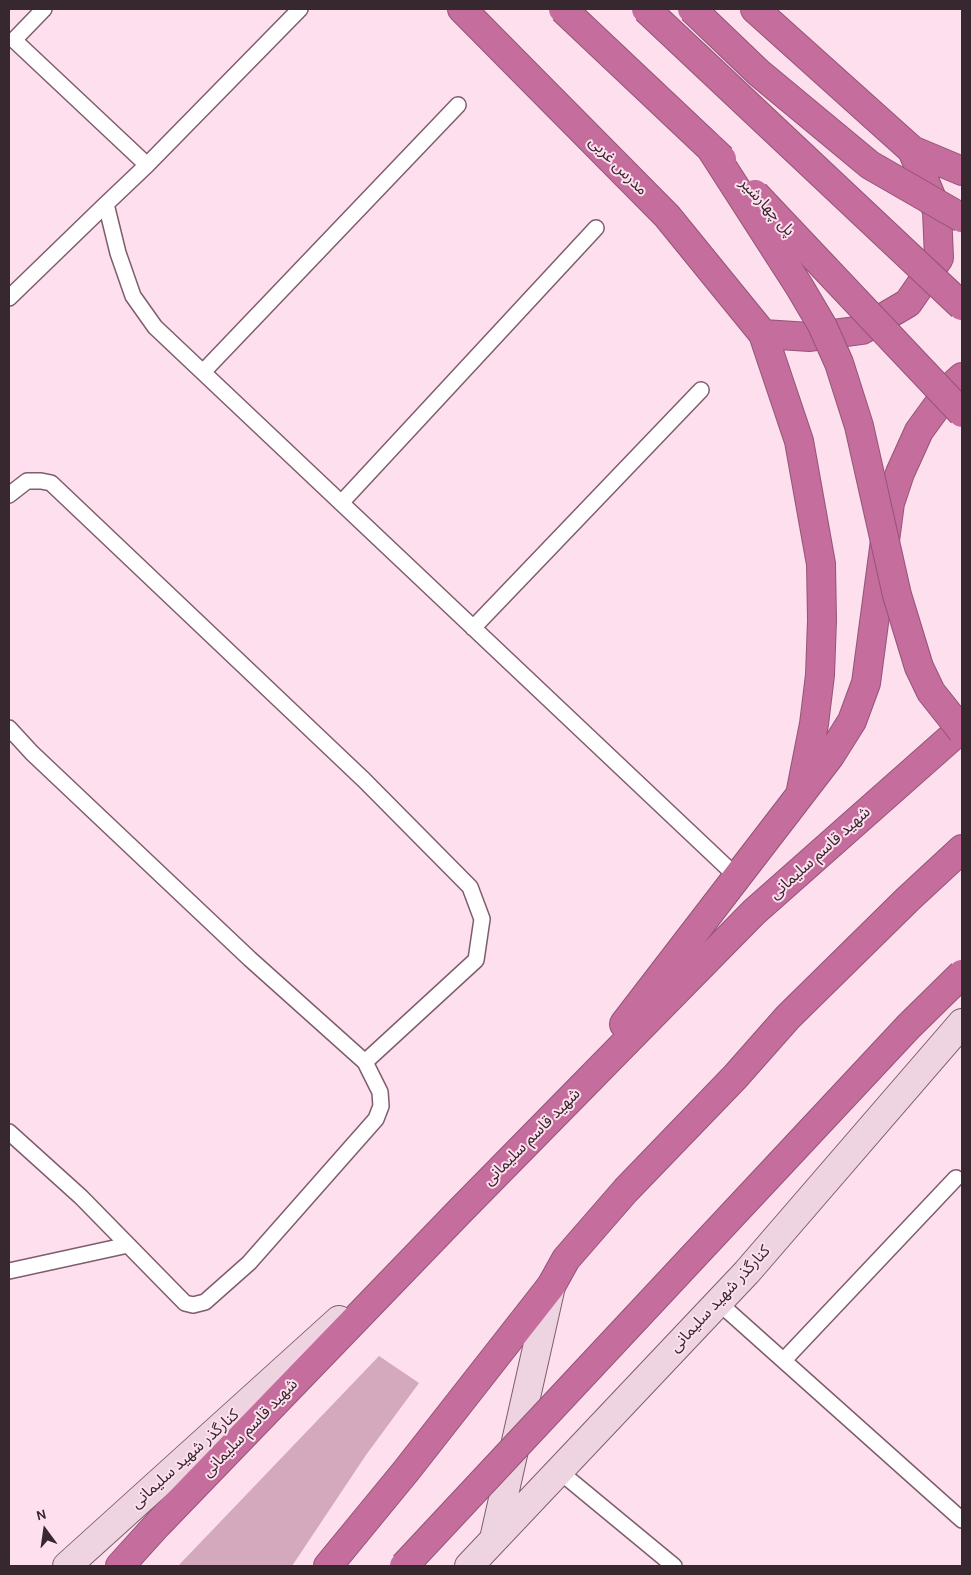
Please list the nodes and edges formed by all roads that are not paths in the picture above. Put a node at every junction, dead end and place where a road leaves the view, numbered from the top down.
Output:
1 (44, 9) edge
2 (300, 9) edge
3 (462, 9) edge
4 (563, 9) edge
5 (646, 9) edge
6 (692, 9) edge
7 (755, 9) edge
8 (458, 105) dead end
9 (709, 146) junction
10 (912, 150) junction
11 (147, 166) junction
12 (962, 171) edge
13 (106, 204) junction
14 (962, 218) edge
15 (596, 228) dead end
16 (9, 298) edge
17 (962, 306) edge
18 (763, 334) junction
19 (203, 372) junction
20 (962, 377) edge
21 (701, 390) dead end
22 (962, 413) edge
23 (9, 495) edge
24 (341, 503) junction
25 (473, 628) junction
26 (9, 728) edge
27 (962, 728) edge
28 (962, 731) edge
29 (800, 794) junction
30 (962, 849) edge
31 (736, 876) junction
32 (962, 974) edge
33 (962, 1023) edge
34 (365, 1062) junction
35 (555, 1114) junction
36 (9, 1132) edge
37 (956, 1178) dead end
38 (459, 1212) junction
39 (128, 1245) junction
40 (9, 1271) edge
41 (551, 1286) junction
42 (718, 1302) junction
43 (784, 1360) junction
44 (560, 1471) junction
45 (962, 1520) edge
46 (493, 1540) junction
47 (67, 1566) edge
48 (120, 1566) edge
49 (328, 1566) edge
50 (404, 1566) edge
51 (469, 1566) edge
52 (674, 1566) edge

1 - 11 lane
2 - 11 lane
3 - 18 highway, مدرس غربی
4 - 9 highway, پل چهارشیر, bridge
5 - 17 highway, bridge
6 - 14 highway, bridge
7 - 10 highway
8 - 19 lane
9 - 22 highway, پل چهارشیر, bridge
9 - 28 highway, bridge
10 - 12 highway
10 - 18 highway
11 - 13 lane
13 - 16 lane
13 - 19 lane
15 - 24 lane
18 - 29 highway
19 - 24 lane
20 - 29 highway
21 - 25 lane
23 - 34 lane
24 - 25 lane
25 - 31 lane
26 - 34 lane
27 - 35 highway, شهید قاسم سلیمانی
29 - 31 highway
30 - 41 highway
31 - 35 highway
32 - 50 highway, bridge
33 - 42 street, کنارگذر شهید سلیمانی
34 - 39 lane
35 - 38 highway, شهید قاسم سلیمانی
36 - 39 lane
37 - 43 lane
38 - 47 street, کنارگذر شهید سلیمانی
38 - 48 highway, شهید قاسم سلیمانی
39 - 40 lane
41 - 46 street
41 - 49 highway
42 - 43 lane
42 - 44 street, کنارگذر شهید سلیمانی
43 - 45 lane
44 - 46 street, کنارگذر شهید سلیمانی
44 - 52 lane
46 - 51 street, کنارگذر شهید سلیمانی

